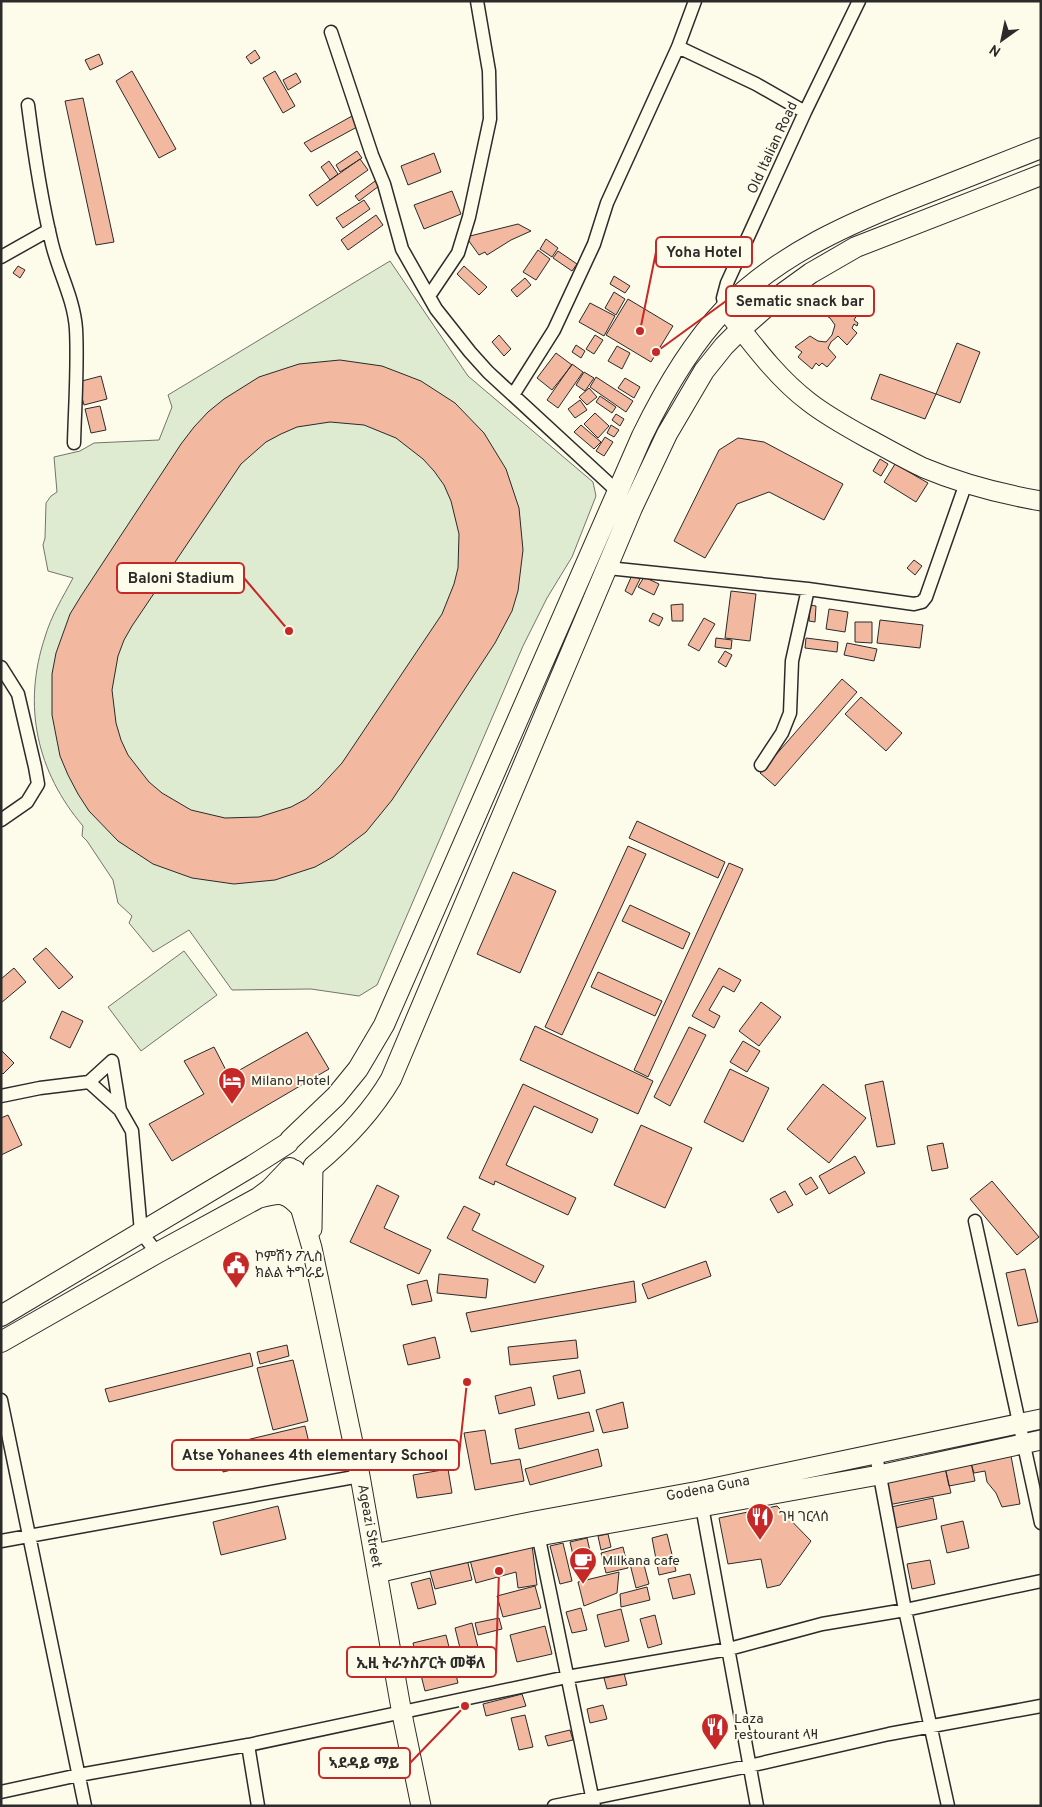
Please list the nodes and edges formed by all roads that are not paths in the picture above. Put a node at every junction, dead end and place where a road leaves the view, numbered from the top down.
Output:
1 (476, 1) edge
2 (695, 1) edge
3 (859, 1) edge
4 (331, 32) dead end
5 (678, 46) junction
6 (28, 105) dead end
7 (805, 112) junction
8 (1041, 148) edge
9 (1041, 175) edge
10 (48, 230) junction
11 (1, 257) edge
12 (428, 296) junction
13 (726, 309) junction
14 (740, 329) junction
15 (513, 395) junction
16 (74, 443) dead end
17 (966, 484) junction
18 (617, 491) junction
19 (1041, 501) edge
20 (608, 568) junction
21 (808, 590) junction
22 (1, 668) edge
23 (762, 764) dead end
24 (1, 820) edge
25 (89, 1082) junction
26 (1, 1096) edge
27 (120, 1110) junction
28 (289, 1141) junction
29 (303, 1167) junction
30 (258, 1198) junction
31 (301, 1208) junction
32 (975, 1221) dead end
33 (142, 1232) junction
34 (312, 1248) junction
35 (157, 1253) junction
36 (1, 1316) edge
37 (1, 1342) edge
38 (1, 1400) edge
39 (1041, 1419) edge
40 (1019, 1423) junction
41 (1032, 1442) edge
42 (876, 1455) junction
43 (879, 1475) junction
44 (360, 1476) junction
45 (701, 1499) junction
46 (1041, 1523) edge
47 (537, 1529) junction
48 (29, 1535) junction
49 (1, 1541) edge
50 (374, 1554) junction
51 (377, 1573) junction
52 (1041, 1581) edge
53 (905, 1610) junction
54 (729, 1649) junction
55 (567, 1677) junction
56 (1041, 1706) edge
57 (402, 1714) junction
58 (932, 1726) junction
59 (248, 1745) junction
60 (749, 1766) junction
61 (79, 1775) junction
62 (1, 1792) edge
63 (593, 1802) edge
64 (86, 1806) edge
65 (258, 1806) edge
66 (421, 1806) edge
67 (554, 1806) edge
68 (756, 1806) edge
69 (948, 1806) edge

1 - 12 street
2 - 5 street
3 - 7 street, Old Italian Road
4 - 12 street
5 - 7 street
5 - 15 street
6 - 10 street
7 - 13 street, Old Italian Road
8 - 13 main road
9 - 14 main road
10 - 11 street
10 - 16 street
12 - 15 street
13 - 14 main road
13 - 18 main road
14 - 17 main road
14 - 20 main road
15 - 18 street
17 - 19 main road
17 - 21 street
18 - 28 main road
20 - 21 street
20 - 29 main road
21 - 23 street
22 - 24 street
25 - 26 street
25 - 27 street
25 - 27 street
27 - 33 street
28 - 29 main road
28 - 29 main road
28 - 33 main road
29 - 30 main road
29 - 31 main road
29 - 34 main road
30 - 31 main road
30 - 35 main road
31 - 34 main road
32 - 40 street
33 - 35 street
33 - 36 main road
34 - 44 main road, Ageazi Street
35 - 37 main road
38 - 48 street
39 - 40 main road, Godena Guna
40 - 41 street
40 - 42 main road, Godena Guna
41 - 43 main road, Godena Guna
41 - 46 street
42 - 43 street
42 - 45 main road, Godena Guna
43 - 45 main road, Godena Guna
43 - 53 street
44 - 48 street
44 - 50 main road, Ageazi Street
45 - 47 main road, Godena Guna
45 - 54 street
47 - 50 main road, Godena Guna
47 - 51 main road, Godena Guna
47 - 55 street
48 - 49 street
48 - 61 street
50 - 51 main road, Ageazi Street
51 - 57 main road, Ageazi Street
52 - 53 street
53 - 54 street
53 - 58 street
54 - 55 street
54 - 60 street
55 - 57 street
55 - 63 street
56 - 58 street
57 - 59 street
57 - 66 main road, Ageazi Street
58 - 60 street
58 - 69 street
59 - 61 street
59 - 65 street
60 - 63 street
60 - 68 street
61 - 62 street
61 - 64 street
63 - 67 street

